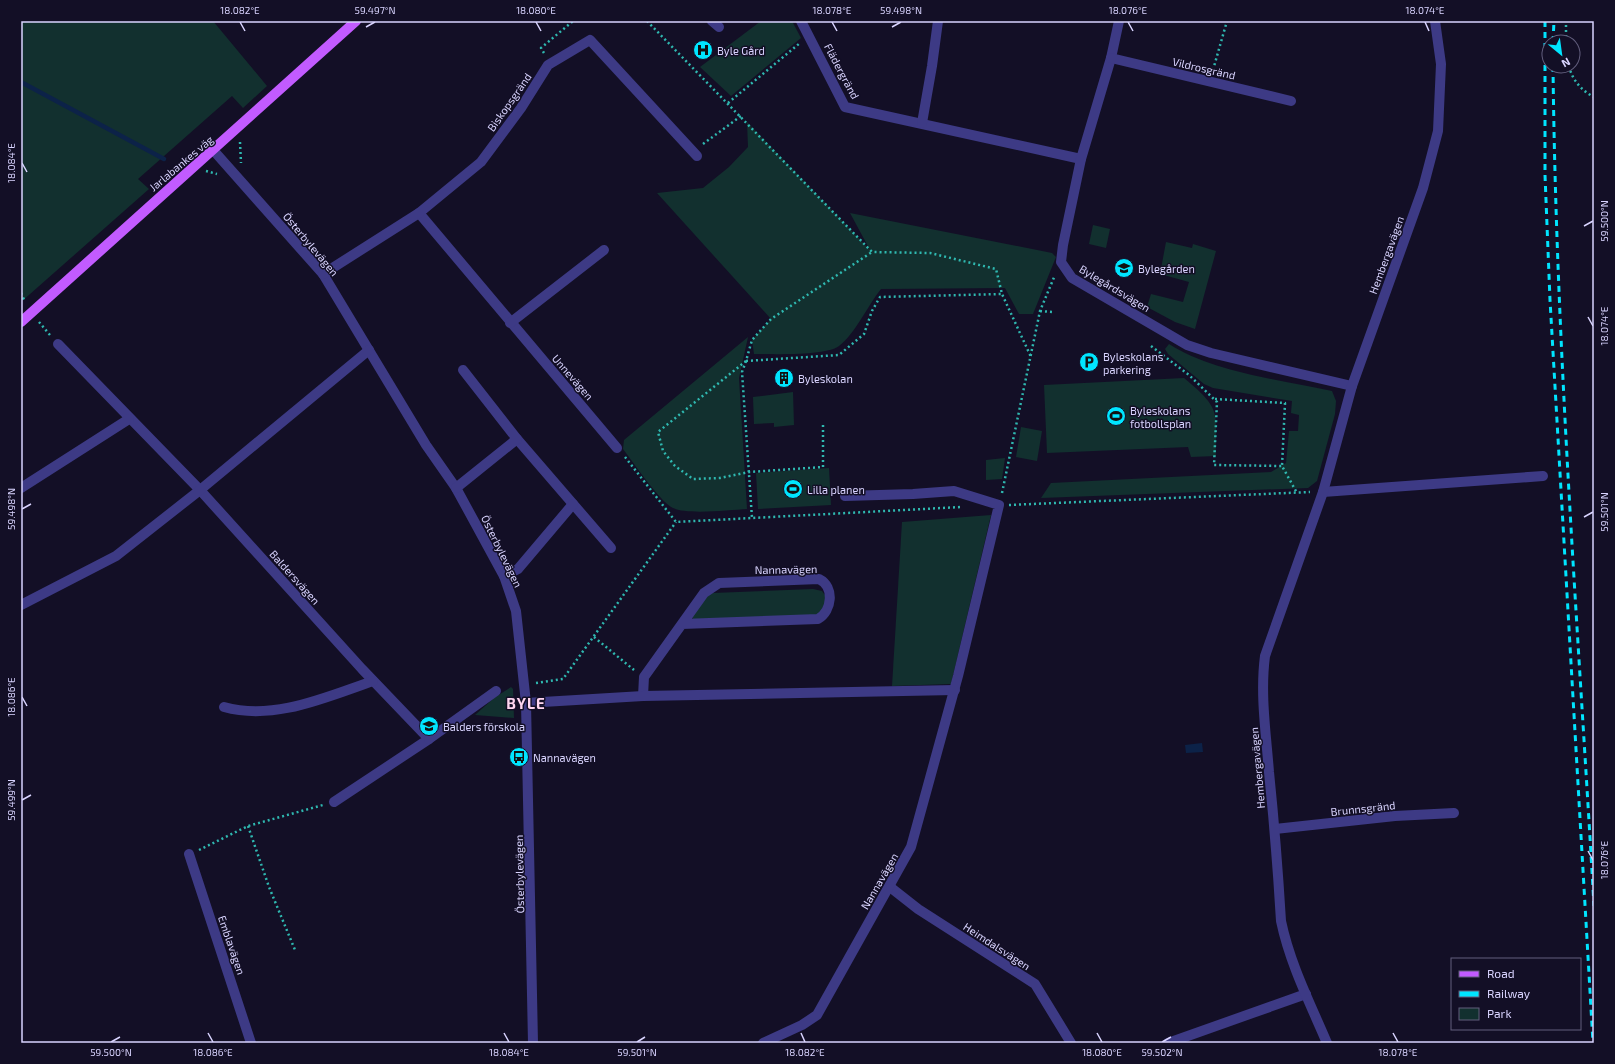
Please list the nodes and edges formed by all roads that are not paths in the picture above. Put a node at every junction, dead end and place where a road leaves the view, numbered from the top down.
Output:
1 (356, 21) edge
2 (801, 21) edge
3 (938, 21) edge
4 (1119, 21) edge
5 (1435, 21) edge
6 (1111, 58) junction
7 (1291, 101) dead end
8 (922, 123) junction
9 (214, 151) junction
10 (695, 154) road end
11 (1081, 159) junction
12 (419, 213) junction
13 (604, 250) dead end
14 (323, 274) junction
15 (21, 322) edge
16 (510, 323) junction
17 (58, 344) road end
18 (369, 350) junction
19 (463, 370) dead end
20 (1352, 386) junction
21 (129, 418) junction
22 (517, 440) junction
23 (617, 448) dead end
24 (1543, 476) dead end
25 (21, 488) edge
26 (456, 488) junction
27 (200, 490) junction
28 (1323, 492) junction
29 (845, 496) dead end
30 (573, 504) junction
31 (611, 548) dead end
32 (504, 576) junction
33 (21, 605) edge
34 (682, 624) junction
35 (373, 681) junction
36 (954, 690) junction
37 (496, 691) dead end
38 (643, 696) junction
39 (526, 703) junction
40 (224, 707) dead end
41 (429, 739) junction
42 (334, 802) road end
43 (1454, 813) dead end
44 (1275, 829) junction
45 (189, 854) road end
46 (890, 887) junction
47 (1306, 994) junction
48 (252, 1043) edge
49 (533, 1043) edge
50 (763, 1043) edge
51 (1071, 1043) edge
52 (1168, 1043) edge
53 (1327, 1043) edge

1 - 9 main road, Jarlabankes väg
2 - 8 street, Flädergränd
3 - 8 street
4 - 6 street
5 - 20 street, Hembergavägen
6 - 7 street, Vildrosgränd
6 - 11 street
8 - 11 street, Flädergränd
9 - 14 street, Österbylevägen
9 - 15 main road, Jarlabankes väg
10 - 12 street, Biskopsgränd
11 - 20 street, Bylegårdsvägen
12 - 14 street, Biskopsgränd
12 - 16 street, Unnevägen
13 - 16 street
14 - 18 street, Österbylevägen
16 - 23 street, Unnevägen
17 - 21 street, Baldersvägen
18 - 26 street, Österbylevägen
18 - 27 street
19 - 22 street
20 - 28 street, Hembergavägen
21 - 25 street
21 - 27 street, Baldersvägen
22 - 26 street
22 - 30 street
24 - 28 street
26 - 32 street, Österbylevägen
27 - 33 street
27 - 35 street, Baldersvägen
28 - 44 street, Hembergavägen
29 - 36 street, Nannavägen
30 - 31 street
30 - 32 street
32 - 39 street, Österbylevägen
34 - 34 street, Nannavägen
34 - 38 street, Nannavägen
35 - 40 street
35 - 41 street, Baldersvägen
36 - 38 street
36 - 46 street, Nannavägen
37 - 41 street
38 - 39 street
39 - 49 street, Österbylevägen
41 - 42 street
43 - 44 street, Brunnsgränd
44 - 47 street, Hembergavägen
45 - 48 street, Emblavägen
46 - 50 street, Nannavägen
46 - 51 street, Heimdalsvägen
47 - 52 street
47 - 53 street, Hembergavägen

